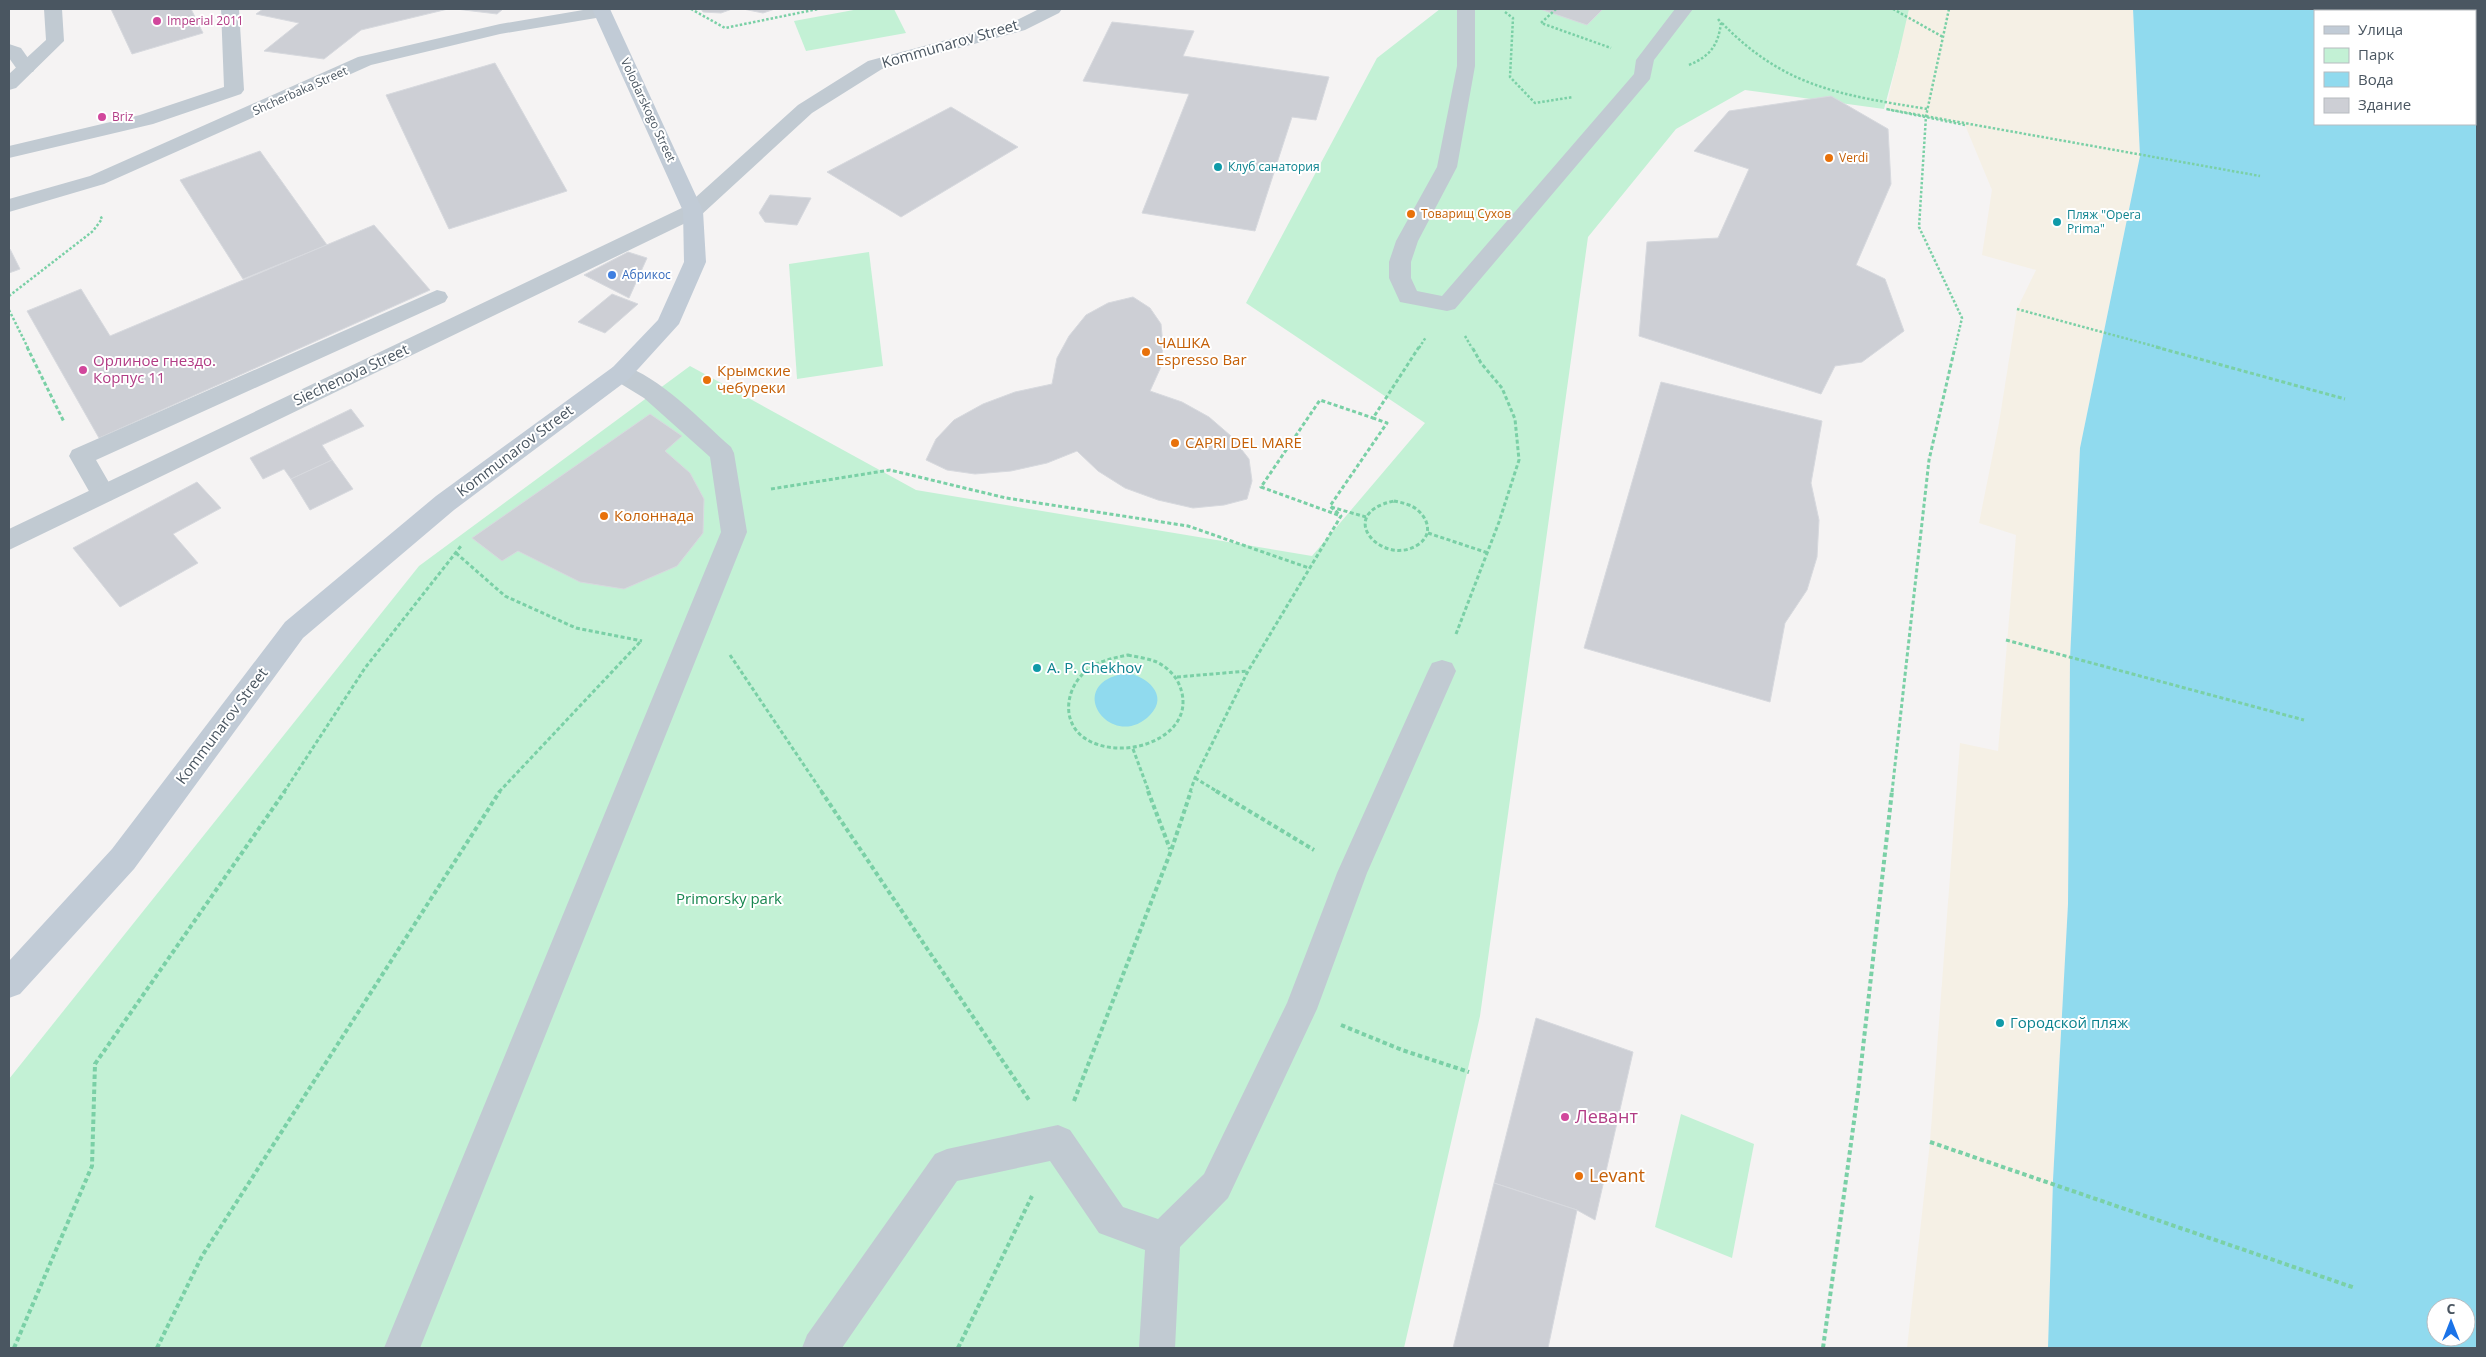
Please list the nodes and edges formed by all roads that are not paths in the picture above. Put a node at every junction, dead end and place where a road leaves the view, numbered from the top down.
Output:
1 (53, 9) edge
2 (230, 9) edge
3 (1053, 9) edge
4 (1466, 9) edge
5 (1684, 9) edge
6 (602, 10) edge
7 (9, 50) edge
8 (26, 68) junction
9 (9, 84) edge
10 (9, 152) edge
11 (9, 206) edge
12 (693, 212) junction
13 (437, 297) dead end
14 (621, 372) junction
15 (103, 493) junction
16 (9, 540) edge
17 (1442, 671) road end
18 (9, 983) edge
19 (1162, 1239) junction
20 (402, 1348) edge
21 (820, 1348) edge
22 (1157, 1348) edge

1 - 8 street
2 - 10 street
3 - 12 street, Kommunarov Street
4 - 5 street
6 - 11 street, Shcherbaka Street
6 - 12 main road, Volodarskogo Street
7 - 8 street
8 - 9 street
12 - 14 main road, Kommunarov Street
12 - 15 street, Siechenova Street
13 - 15 street
14 - 18 main road, Kommunarov Street
14 - 20 street
15 - 16 street, Siechenova Street
17 - 19 street
19 - 21 street
19 - 22 street

